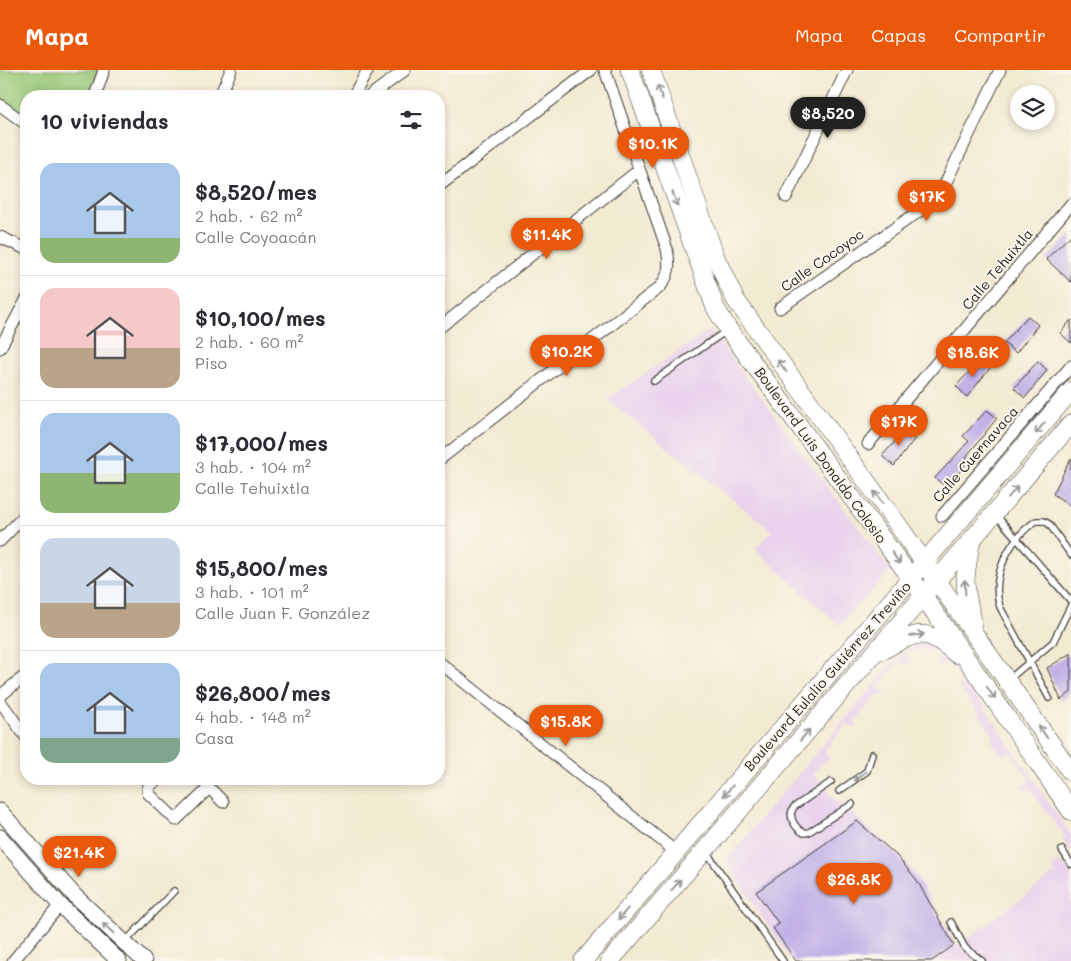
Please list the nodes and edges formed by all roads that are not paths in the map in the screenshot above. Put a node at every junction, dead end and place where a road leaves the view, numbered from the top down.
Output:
1 (104, 70) edge
2 (231, 70) edge
3 (368, 70) edge
4 (405, 70) edge
5 (591, 70) edge
6 (605, 70) edge
7 (630, 70) edge
8 (652, 70) edge
9 (847, 70) edge
10 (1000, 70) edge
11 (97, 90) edge
12 (223, 90) edge
13 (356, 90) edge
14 (378, 90) edge
15 (0, 105) edge
16 (20, 120) edge
17 (639, 170) junction
18 (445, 181) edge
19 (786, 197) dead end
20 (1071, 204) edge
21 (0, 237) edge
22 (20, 246) edge
23 (780, 308) dead end
24 (20, 311) edge
25 (445, 323) edge
26 (728, 329) junction
27 (0, 348) edge
28 (1071, 366) edge
29 (654, 381) dead end
30 (1071, 391) edge
31 (1071, 424) edge
32 (868, 444) dead end
33 (445, 455) edge
34 (994, 514) junction
35 (942, 516) dead end
36 (20, 520) edge
37 (903, 532) junction
38 (950, 534) junction
39 (1017, 537) junction
40 (972, 540) junction
41 (0, 541) edge
42 (1071, 555) edge
43 (924, 562) junction
44 (911, 578) junction
45 (937, 580) junction
46 (923, 596) junction
47 (1071, 601) edge
48 (1071, 605) edge
49 (975, 634) junction
50 (873, 654) junction
51 (1030, 663) junction
52 (445, 667) edge
53 (978, 674) junction
54 (20, 680) edge
55 (1007, 681) junction
56 (0, 696) edge
57 (1049, 698) dead end
58 (0, 701) edge
59 (20, 729) edge
60 (762, 750) junction
61 (791, 752) junction
62 (872, 754) dead end
63 (1071, 772) edge
64 (831, 782) dead end
65 (151, 785) edge
66 (206, 785) edge
67 (209, 788) junction
68 (839, 791) dead end
69 (223, 802) dead end
70 (852, 804) dead end
71 (1071, 810) edge
72 (0, 811) edge
73 (0, 837) edge
74 (1062, 850) dead end
75 (705, 851) junction
76 (676, 852) junction
77 (1071, 864) edge
78 (174, 891) dead end
79 (60, 905) junction
80 (951, 922) dead end
81 (124, 942) junction
82 (13, 961) edge
83 (119, 961) edge
84 (144, 961) edge
85 (583, 961) edge
86 (610, 961) edge
87 (783, 961) edge
88 (982, 961) edge

1 - 11 street
2 - 12 street
3 - 13 street
4 - 14 street
5 - 18 street
6 - 17 street
7 -> 26 main road, Boulevard Luis Donaldo Colosio
37 -> 8 main road, Boulevard Luis Donaldo Colosio
9 - 19 street
10 - 23 street, Calle Cocoyoc
15 - 16 street
17 - 25 street
17 - 33 street
20 - 32 street, Calle Tehuixtla
21 - 22 street
24 - 27 street
26 - 29 lane
26 -> 44 main road, Boulevard Luis Donaldo Colosio
28 - 35 street, Calle Cuernavaca
30 -> 38 main road, Boulevard Eulalio Gutiérrez Treviño
34 -> 31 main road, Boulevard Eulalio Gutiérrez Treviño
34 - 39 lane
34 - 40 main road, Boulevard Eulalio Gutiérrez Treviño
36 - 41 street
37 - 38 main road
37 - 43 main road, Boulevard Luis Donaldo Colosio
38 - 43 main road, Boulevard Eulalio Gutiérrez Treviño
39 - 42 lane
39 - 47 lane
39 - 51 lane
40 - 45 main road, Boulevard Eulalio Gutiérrez Treviño
49 -> 40 main road
43 - 44 main road, Boulevard Eulalio Gutiérrez Treviño
43 - 45 main road, Boulevard Luis Donaldo Colosio
44 - 46 main road, Boulevard Luis Donaldo Colosio
44 - 60 main road, Boulevard Eulalio Gutiérrez Treviño
45 - 46 main road, Boulevard Eulalio Gutiérrez Treviño
45 - 49 main road, Boulevard Luis Donaldo Colosio
46 - 50 main road, Boulevard Eulalio Gutiérrez Treviño
46 - 53 main road, Boulevard Luis Donaldo Colosio
48 - 51 lane
49 - 55 main road, Boulevard Luis Donaldo Colosio
50 -> 53 main road
61 -> 50 main road, Boulevard Eulalio Gutiérrez Treviño
51 - 55 lane
51 - 57 lane
52 - 76 street
53 -> 71 main road, Boulevard Luis Donaldo Colosio
54 - 56 street
63 -> 55 main road, Boulevard Luis Donaldo Colosio
58 - 59 street
60 - 61 main road
60 -> 76 main road, Boulevard Eulalio Gutiérrez Treviño
61 - 75 main road, Boulevard Eulalio Gutiérrez Treviño
62 -> 68 lane
64 - 70 lane
65 - 67 street
66 - 67 street
67 - 69 street
81 -> 72 main road
73 - 79 main road
74 - 77 lane
86 -> 75 main road, Boulevard Eulalio Gutiérrez Treviño
75 - 87 lane
76 -> 85 main road, Boulevard Eulalio Gutiérrez Treviño
78 - 81 lane
79 - 82 street
79 - 83 main road
80 - 88 lane
81 - 84 main road

